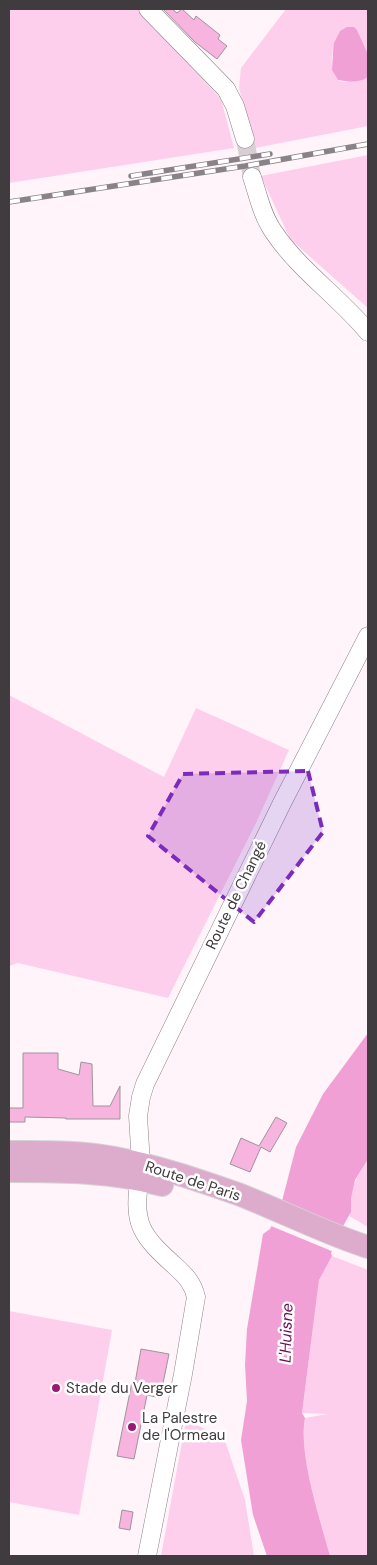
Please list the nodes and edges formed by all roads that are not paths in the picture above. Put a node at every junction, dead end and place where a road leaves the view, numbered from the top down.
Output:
1 (148, 9) edge
2 (245, 139) tunnel mouth
3 (252, 177) tunnel mouth
4 (368, 332) edge
5 (368, 636) edge
6 (9, 1152) edge
7 (9, 1171) edge
8 (141, 1172) junction
9 (344, 1244) junction
10 (368, 1247) edge
11 (368, 1260) edge
12 (146, 1556) edge

1 - 2 street
3 - 4 street
5 - 8 street, Route de Changé
6 - 8 main road, Route de Paris
7 - 8 main road, Route de Paris
8 - 9 main road, Route de Paris
8 - 12 street, Route de Changé
9 - 10 main road, Route de Paris
9 - 11 main road, Route de Paris

